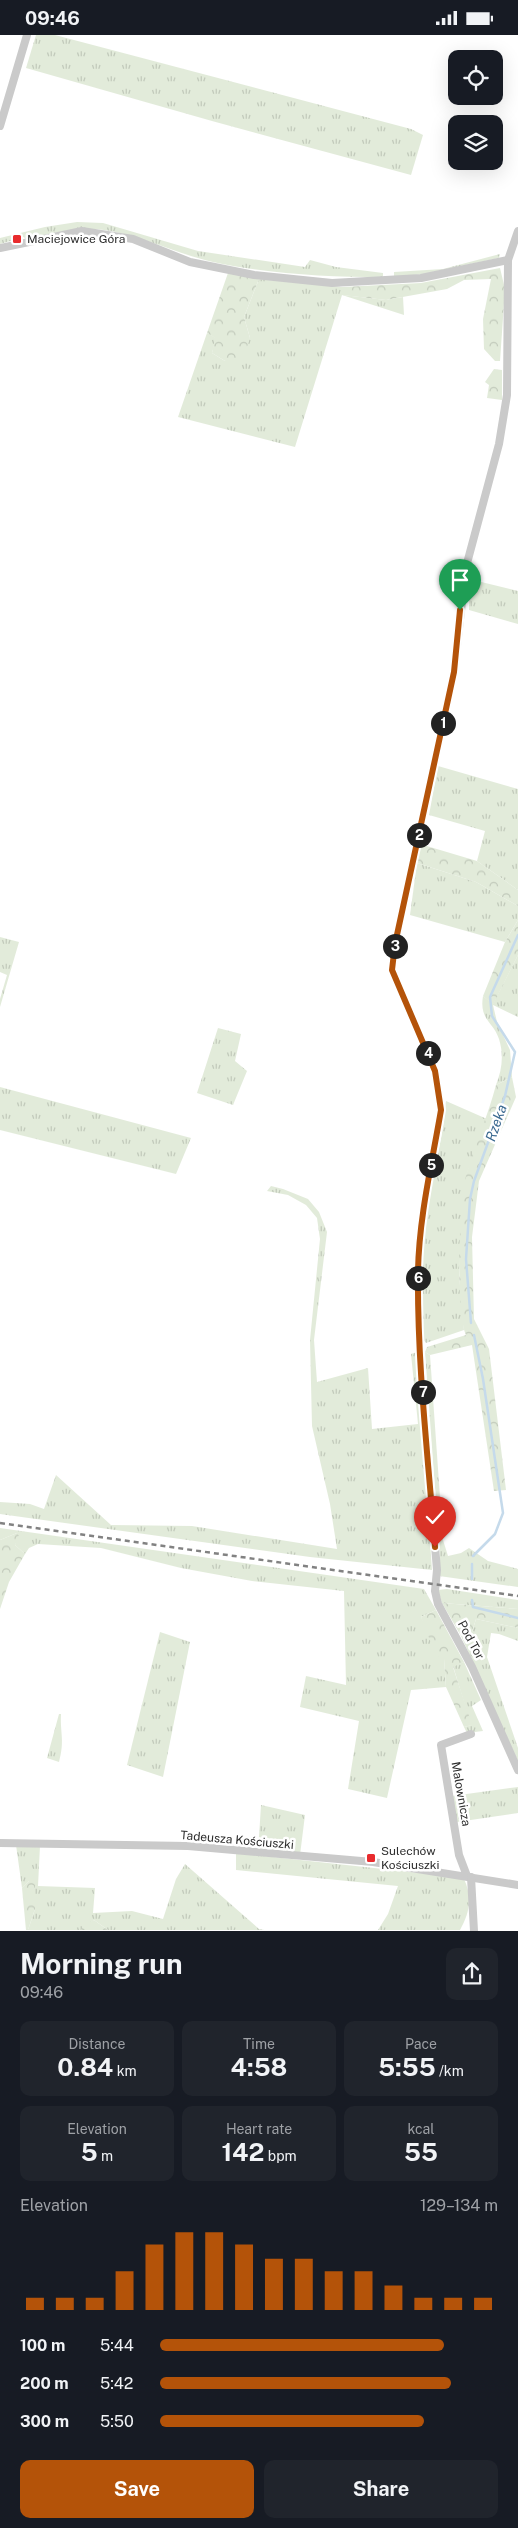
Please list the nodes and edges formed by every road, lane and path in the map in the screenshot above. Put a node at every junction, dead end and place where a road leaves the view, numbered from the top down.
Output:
1 (27, 35) edge
2 (0, 126) edge
3 (518, 231) edge
4 (0, 248) edge
5 (508, 260) junction
6 (471, 1734) dead end
7 (518, 1770) edge
8 (0, 1843) edge
9 (469, 1877) junction
10 (518, 1885) edge
11 (474, 1931) edge

1 - 2 street
3 - 5 street, Pod Tor
4 - 5 street
5 - 7 street, Pod Tor
6 - 9 street, Malownicza
8 - 9 street, Tadeusza Kościuszki
9 - 10 street, Tadeusza Kościuszki
9 - 11 street

